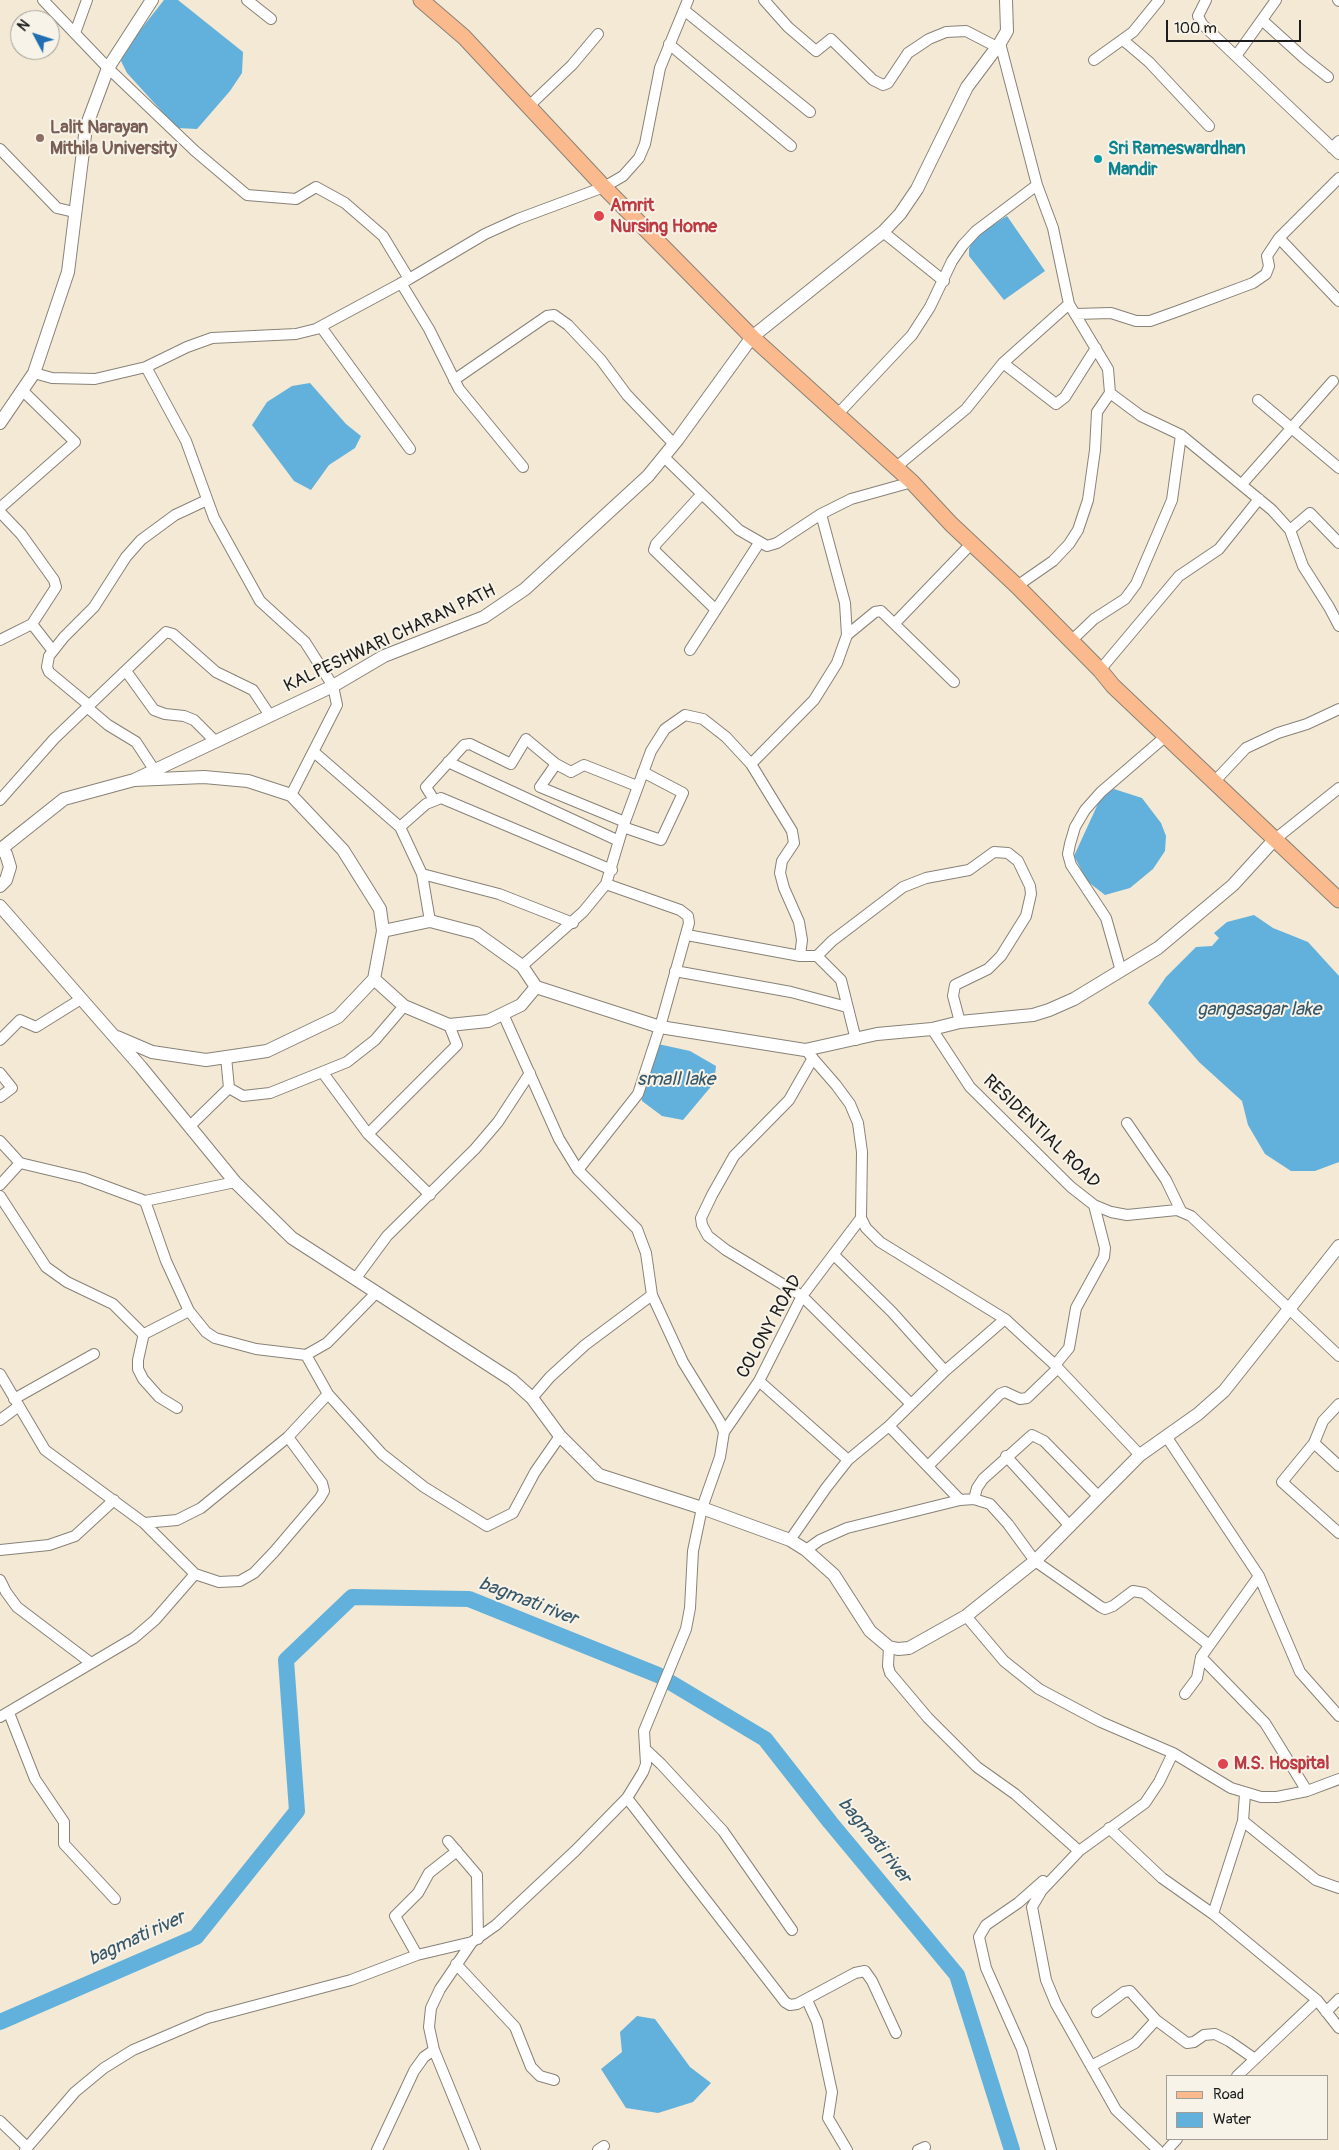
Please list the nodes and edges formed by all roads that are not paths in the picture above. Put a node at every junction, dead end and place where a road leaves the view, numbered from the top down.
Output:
1 (42, 0) edge
2 (87, 0) edge
3 (152, 0) edge
4 (247, 0) edge
5 (421, 0) edge
6 (688, 0) edge
7 (764, 0) edge
8 (1006, 0) edge
9 (1159, 0) edge
10 (1206, 0) edge
11 (1276, 0) edge
12 (684, 10) junction
13 (271, 19) dead end
14 (1262, 20) junction
15 (75, 33) junction
16 (598, 34) dead end
17 (1123, 40) junction
18 (669, 44) junction
19 (999, 45) junction
20 (1236, 56) junction
21 (1094, 60) dead end
22 (108, 68) junction
23 (1328, 77) dead end
24 (529, 106) junction
25 (810, 112) dead end
26 (1209, 126) dead end
27 (791, 146) dead end
28 (1337, 148) edge
29 (0, 149) edge
30 (1339, 178) edge
31 (1037, 185) junction
32 (604, 187) junction
33 (74, 212) junction
34 (883, 232) junction
35 (1279, 238) junction
36 (405, 281) junction
37 (944, 281) junction
38 (1339, 301) edge
39 (1070, 304) junction
40 (1076, 314) junction
41 (320, 327) junction
42 (752, 337) junction
43 (1096, 348) junction
44 (1003, 363) junction
45 (146, 367) junction
46 (34, 373) junction
47 (454, 380) junction
48 (1333, 381) dead end
49 (22, 390) junction
50 (1110, 393) junction
51 (1258, 400) dead end
52 (836, 416) junction
53 (0, 423) edge
54 (1291, 428) junction
55 (1182, 435) junction
56 (674, 444) junction
57 (410, 448) dead end
58 (664, 456) junction
59 (523, 468) dead end
60 (896, 468) junction
61 (1339, 468) edge
62 (912, 482) junction
63 (1242, 484) junction
64 (701, 495) junction
65 (1259, 499) junction
66 (207, 500) junction
67 (0, 510) edge
68 (821, 514) junction
69 (1290, 530) junction
70 (972, 542) junction
71 (759, 543) junction
72 (1339, 543) edge
73 (1017, 586) junction
74 (716, 610) junction
75 (895, 623) junction
76 (32, 624) junction
77 (1339, 626) edge
78 (847, 635) junction
79 (0, 640) edge
80 (1070, 642) junction
81 (690, 650) dead end
82 (53, 651) junction
83 (1100, 670) junction
84 (126, 671) junction
85 (954, 682) dead end
86 (333, 686) junction
87 (89, 707) junction
88 (1339, 708) edge
89 (269, 714) junction
90 (1166, 736) junction
91 (216, 742) junction
92 (314, 752) junction
93 (448, 762) junction
94 (556, 764) junction
95 (750, 764) junction
96 (155, 771) junction
97 (642, 772) junction
98 (134, 780) junction
99 (1214, 782) junction
100 (638, 786) junction
101 (1339, 788) edge
102 (291, 795) junction
103 (0, 800) edge
104 (434, 800) junction
105 (624, 825) junction
106 (400, 828) junction
107 (1274, 840) junction
108 (619, 842) junction
109 (1, 848) edge
110 (612, 870) junction
111 (422, 874) junction
112 (606, 884) junction
113 (0, 886) edge
114 (1339, 900) edge
115 (0, 906) edge
116 (430, 921) junction
117 (573, 922) junction
118 (383, 931) junction
119 (687, 935) junction
120 (800, 956) junction
121 (817, 956) junction
122 (522, 966) junction
123 (675, 971) junction
124 (1121, 971) junction
125 (374, 978) junction
126 (536, 986) junction
127 (81, 999) junction
128 (404, 1006) junction
129 (847, 1007) junction
130 (503, 1014) junction
131 (960, 1022) junction
132 (449, 1025) junction
133 (660, 1027) junction
134 (932, 1029) junction
135 (113, 1035) junction
136 (0, 1040) edge
137 (856, 1040) junction
138 (809, 1054) junction
139 (226, 1057) junction
140 (0, 1073) edge
141 (323, 1073) junction
142 (530, 1073) junction
143 (229, 1088) junction
144 (0, 1097) edge
145 (1127, 1123) dead end
146 (189, 1127) junction
147 (368, 1134) junction
148 (0, 1141) edge
149 (20, 1164) junction
150 (578, 1170) junction
151 (235, 1182) junction
152 (0, 1185) edge
153 (430, 1195) junction
154 (0, 1196) edge
155 (146, 1201) junction
156 (1094, 1205) junction
157 (1181, 1211) junction
158 (861, 1218) junction
159 (1339, 1246) edge
160 (834, 1255) junction
161 (356, 1278) junction
162 (376, 1293) junction
163 (652, 1295) junction
164 (802, 1296) junction
165 (1291, 1308) junction
166 (189, 1311) junction
167 (1005, 1319) junction
168 (144, 1334) junction
169 (94, 1354) dead end
170 (306, 1355) junction
171 (1339, 1356) edge
172 (1057, 1367) junction
173 (945, 1371) junction
174 (0, 1374) edge
175 (759, 1381) junction
176 (328, 1394) junction
177 (532, 1398) junction
178 (17, 1402) junction
179 (910, 1403) junction
180 (1339, 1404) edge
181 (177, 1408) dead end
182 (0, 1420) edge
183 (889, 1426) junction
184 (724, 1432) junction
185 (560, 1436) junction
186 (1166, 1436) junction
187 (288, 1437) junction
188 (1314, 1444) junction
189 (1006, 1456) junction
190 (1140, 1456) junction
191 (848, 1460) junction
192 (928, 1466) junction
193 (1339, 1466) edge
194 (1098, 1496) junction
195 (974, 1499) junction
196 (114, 1500) junction
197 (960, 1500) junction
198 (702, 1508) junction
199 (144, 1523) junction
200 (1069, 1525) junction
201 (1339, 1533) edge
202 (790, 1540) junction
203 (0, 1550) edge
204 (806, 1550) junction
205 (1035, 1561) junction
206 (195, 1574) junction
207 (1259, 1576) junction
208 (0, 1580) edge
209 (966, 1616) junction
210 (1209, 1646) junction
211 (889, 1647) junction
212 (1201, 1657) junction
213 (91, 1663) junction
214 (1185, 1694) dead end
215 (5, 1715) edge
216 (1339, 1716) edge
217 (645, 1749) junction
218 (1173, 1753) junction
219 (1339, 1779) edge
220 (1307, 1791) junction
221 (1245, 1794) junction
222 (627, 1798) junction
223 (1244, 1821) junction
224 (1109, 1828) junction
225 (448, 1841) dead end
226 (1076, 1849) junction
227 (457, 1851) junction
228 (1339, 1888) edge
229 (114, 1899) dead end
230 (1213, 1914) junction
231 (792, 1930) dead end
232 (475, 1940) junction
233 (417, 1955) junction
234 (456, 1964) junction
235 (1339, 1999) edge
236 (807, 2000) junction
237 (1317, 2000) junction
238 (1097, 2012) dead end
239 (1326, 2012) junction
240 (1156, 2020) junction
241 (1339, 2028) edge
242 (896, 2033) dead end
243 (434, 2050) junction
244 (1255, 2059) junction
245 (1091, 2066) junction
246 (1238, 2075) edge
247 (554, 2080) dead end
248 (0, 2121) edge
249 (1176, 2140) edge
250 (26, 2149) edge
251 (377, 2150) edge
252 (475, 2150) edge
253 (847, 2150) edge
254 (1050, 2150) edge
255 (1158, 2150) edge
256 (1167, 2150) edge

1 - 15 street
2 - 15 street
3 - 22 street
4 - 13 street
5 - 24 main road
6 - 12 street
7 - 19 street
8 - 19 street, KALPESHWARI CHARAN PATH
9 - 17 street
10 - 20 street
11 - 14 street
12 - 18 street
12 - 25 street
14 - 20 street
14 - 23 street
15 - 22 street
16 - 24 street
17 - 21 street
17 - 26 street
18 - 27 street
18 - 32 street
19 - 31 street
19 - 34 street, KALPESHWARI CHARAN PATH
20 - 28 street
22 - 33 street
22 - 36 street
24 - 32 main road
29 - 33 street
30 - 35 street
31 - 37 street
31 - 39 street
32 - 36 street
32 - 42 main road
33 - 46 street
34 - 37 street
34 - 42 street, KALPESHWARI CHARAN PATH
35 - 38 street
35 - 40 street
36 - 41 street
36 - 47 street
37 - 52 street
39 - 40 street
39 - 44 street
40 - 43 street
41 - 45 street
41 - 57 street
42 - 52 main road
42 - 56 street, KALPESHWARI CHARAN PATH
43 - 44 street
43 - 50 street
44 - 60 street
45 - 46 street
45 - 66 street
46 - 49 street
47 - 56 street
47 - 59 street
48 - 54 street
49 - 53 street
49 - 67 street
50 - 55 street
50 - 73 street
51 - 54 street
52 - 60 main road
54 - 61 street
54 - 63 street
55 - 63 street
55 - 80 street
56 - 58 street, KALPESHWARI CHARAN PATH
58 - 64 street
58 - 86 street, KALPESHWARI CHARAN PATH
60 - 62 main road
62 - 68 street
62 - 70 main road
63 - 65 street
64 - 71 street
64 - 74 street
65 - 69 street
65 - 83 street
66 - 82 street
66 - 86 street
67 - 76 street
68 - 71 street
68 - 78 street
69 - 72 street
69 - 77 street
70 - 73 main road
70 - 75 street
71 - 74 street
73 - 80 main road
74 - 81 street
75 - 78 street
75 - 85 street
76 - 79 street
76 - 82 street
78 - 95 street
80 - 83 main road
82 - 87 street
83 - 90 main road
84 - 87 street
84 - 89 street
84 - 91 street
86 - 89 street, KALPESHWARI CHARAN PATH
86 - 92 street
87 - 96 street
87 - 103 street
88 - 99 street
89 - 91 street, KALPESHWARI CHARAN PATH
90 - 99 main road
90 - 124 street
91 - 96 street, KALPESHWARI CHARAN PATH
92 - 102 street
92 - 106 street
93 - 94 street
93 - 104 street
93 - 108 street
94 - 100 street
94 - 105 street
95 - 97 street
95 - 120 street
96 - 98 street, KALPESHWARI CHARAN PATH
97 - 100 street
97 - 105 street
98 - 102 street
98 - 109 street
99 - 107 main road
100 - 105 street
101 - 107 street
102 - 118 street
104 - 106 street
104 - 110 street
105 - 108 street
106 - 111 street
107 - 114 main road
107 - 124 street
108 - 110 street
109 - 113 street
110 - 112 street
111 - 116 street
111 - 117 street
112 - 117 street
112 - 119 street
115 - 127 street
116 - 118 street
116 - 122 street
117 - 122 street
118 - 125 street
119 - 120 street
119 - 123 street
120 - 121 street
121 - 129 street
121 - 131 street
122 - 126 street
123 - 129 street
123 - 133 street
124 - 131 street
125 - 128 street
125 - 139 street
126 - 130 street
126 - 133 street
127 - 135 street
127 - 136 street
128 - 132 street
128 - 141 street
129 - 137 street
130 - 132 street
130 - 142 street
131 - 134 street
132 - 147 street
133 - 138 street
133 - 150 street
134 - 137 street
134 - 156 street, RESIDENTIAL ROAD
135 - 139 street
135 - 146 street
137 - 138 street
138 - 158 street
138 - 164 street
139 - 143 street
140 - 144 street
141 - 143 street
141 - 147 street
142 - 150 street
142 - 153 street
143 - 146 street
145 - 157 street
146 - 151 street
147 - 153 street
148 - 149 street
149 - 152 street
149 - 155 street
150 - 163 street
151 - 155 street
151 - 161 street
153 - 161 street
154 - 168 street
155 - 166 street
156 - 157 street, RESIDENTIAL ROAD
156 - 172 street
157 - 165 street
158 - 160 street, COLONY ROAD
158 - 167 street
159 - 165 street
160 - 164 street, COLONY ROAD
160 - 173 street
161 - 162 street
162 - 170 street
162 - 177 street
163 - 177 street
163 - 184 street
164 - 175 street, COLONY ROAD
164 - 179 street
165 - 171 street
165 - 186 street
166 - 168 street
166 - 170 street
167 - 172 street
167 - 173 street
168 - 181 street
169 - 178 street
170 - 176 street
172 - 190 street
172 - 192 street
173 - 179 street
174 - 178 street
175 - 184 street, COLONY ROAD
175 - 191 street
176 - 185 street
176 - 187 street
177 - 185 street
178 - 182 street
178 - 196 street
179 - 183 street
180 - 188 street
183 - 191 street
183 - 192 street
184 - 198 street
185 - 198 street
186 - 190 street
186 - 207 street
187 - 199 street
187 - 206 street
188 - 193 street
188 - 201 street
189 - 194 street
189 - 195 street
189 - 200 street
190 - 194 street
191 - 202 street
192 - 197 street
194 - 200 street
195 - 197 street
195 - 205 street
196 - 199 street
196 - 203 street
197 - 204 street
198 - 202 street
198 - 217 street
199 - 206 street
200 - 205 street
202 - 204 street
204 - 211 street
205 - 209 street
205 - 210 street
206 - 213 street
207 - 210 street
207 - 216 street
208 - 213 street
209 - 211 street
209 - 218 street
210 - 212 street
211 - 226 street
212 - 214 street
212 - 220 street
213 - 215 street
215 - 229 street
217 - 222 street
217 - 231 street
218 - 221 street
218 - 224 street
219 - 220 street
220 - 221 street
221 - 223 street
222 - 232 street
222 - 236 street
223 - 228 street
223 - 230 street
224 - 226 street
224 - 230 street
225 - 227 street
226 - 245 street
226 - 254 street
227 - 232 street
227 - 233 street
230 - 237 street
232 - 233 street
232 - 234 street
233 - 250 street
234 - 243 street
234 - 247 street
235 - 239 street
236 - 242 street
236 - 253 street
237 - 239 street
237 - 244 street
238 - 240 street
239 - 241 street
240 - 244 street
240 - 245 street
243 - 251 street
243 - 252 street
244 - 246 street
245 - 255 street
248 - 250 street
249 - 256 street

